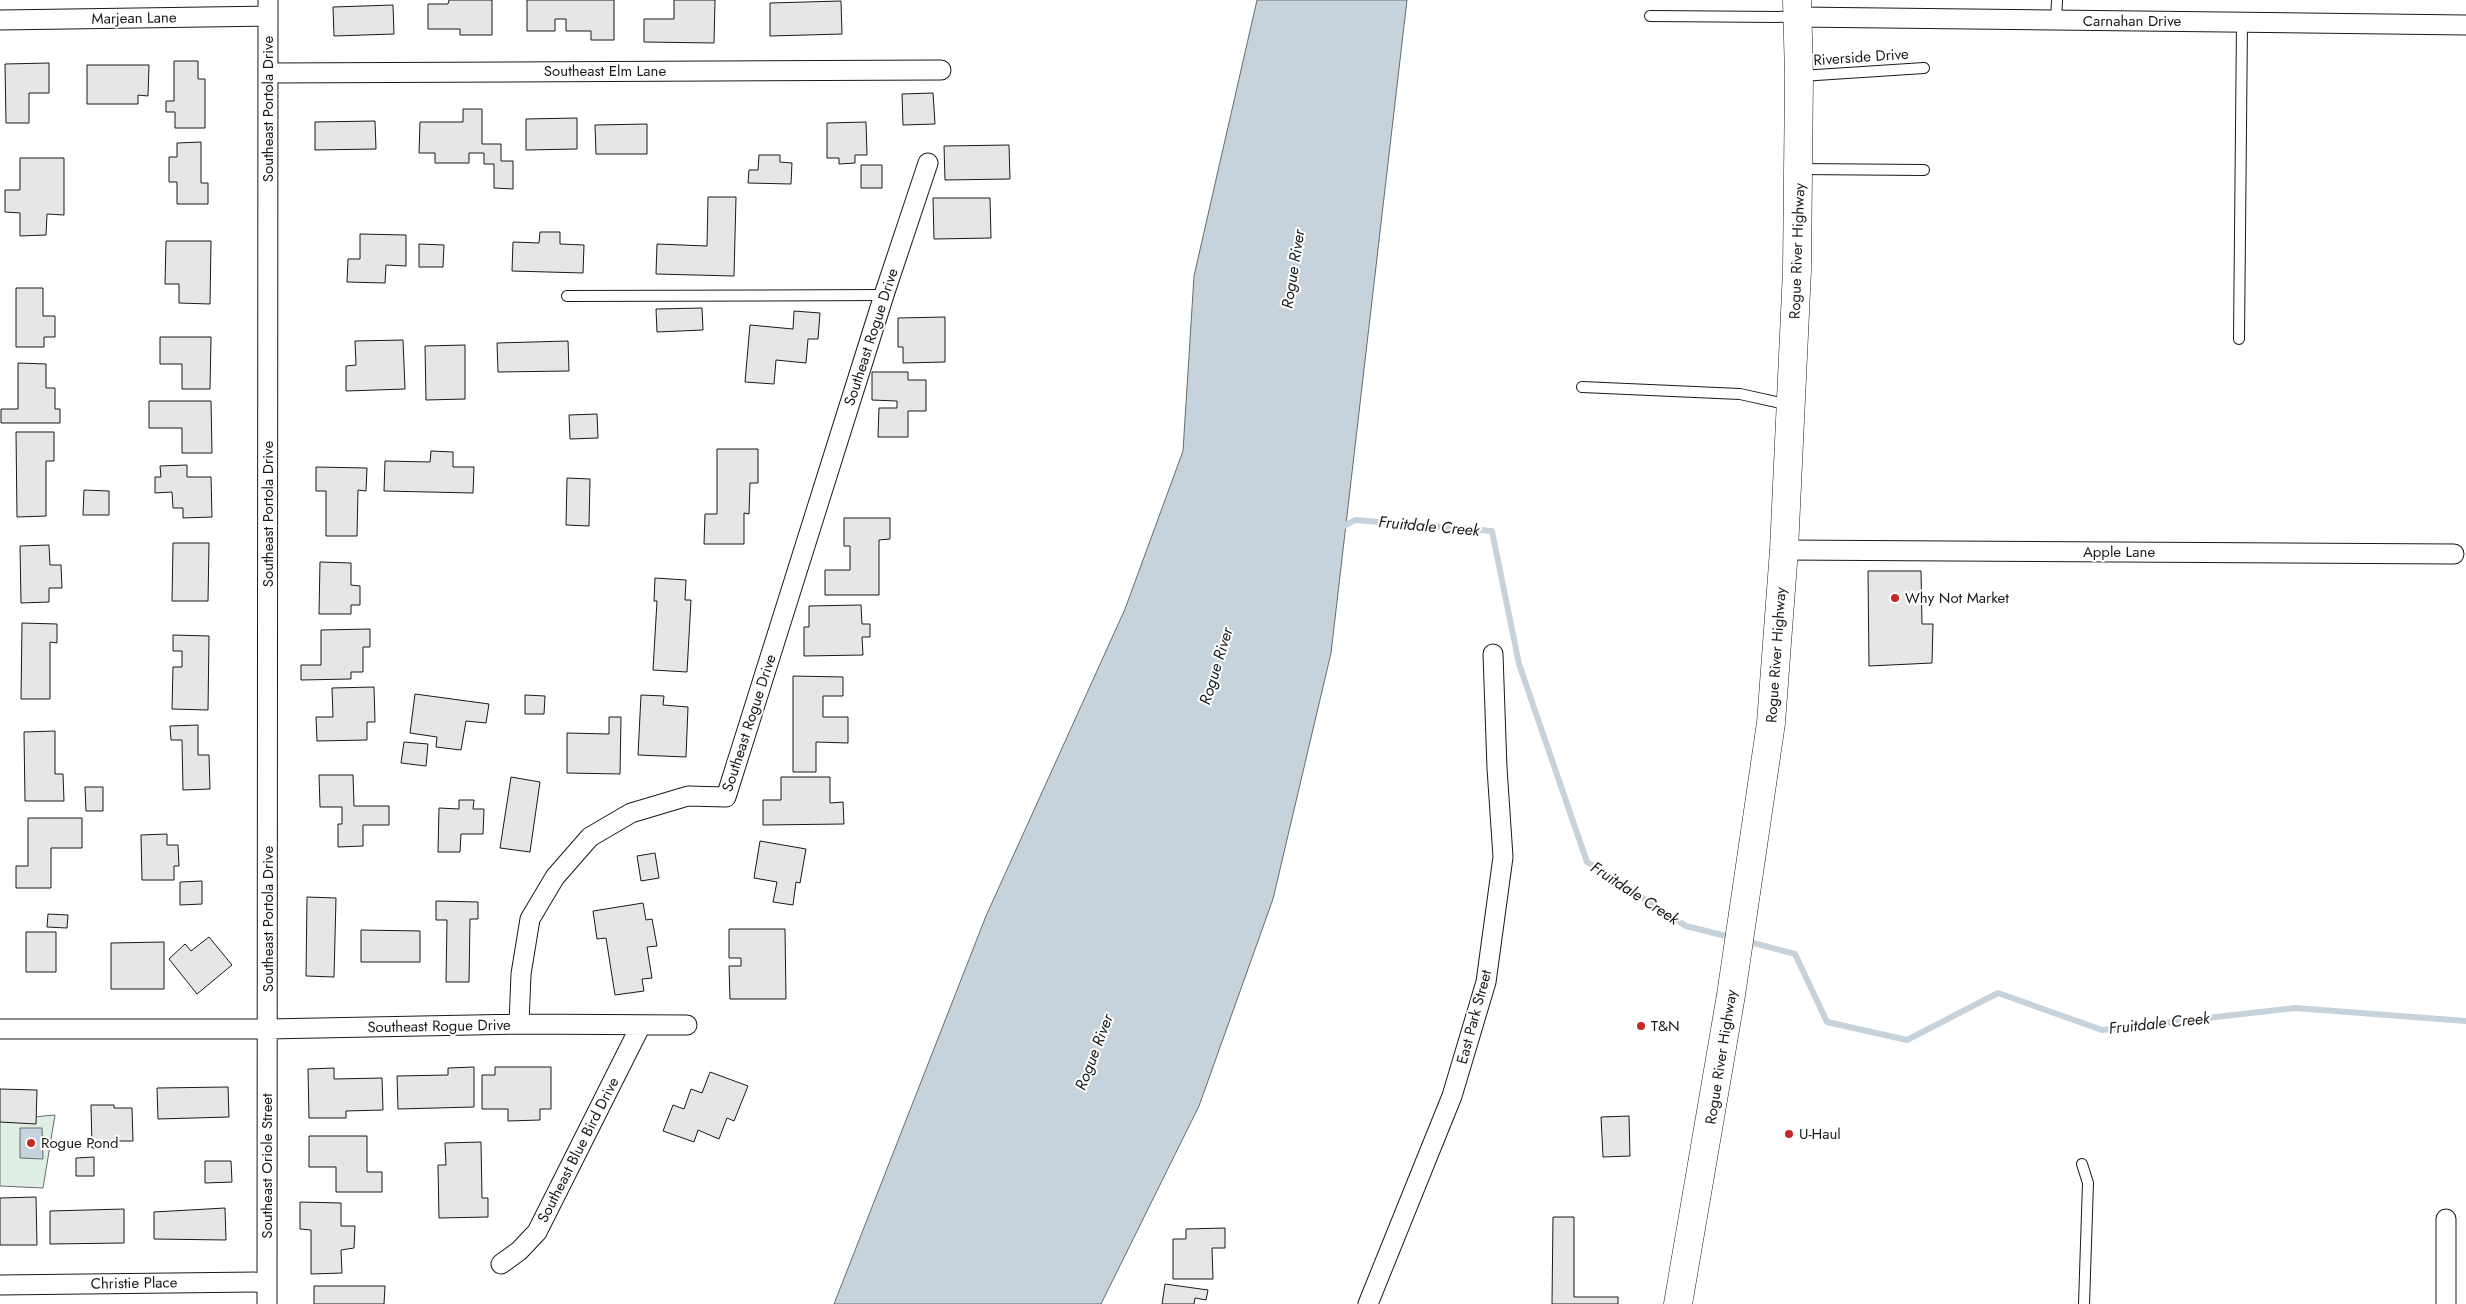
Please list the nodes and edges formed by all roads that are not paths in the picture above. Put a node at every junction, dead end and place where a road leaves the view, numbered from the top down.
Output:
1 (2057, 0) edge
2 (268, 8) edge
3 (1797, 9) edge
4 (1650, 16) dead end
5 (0, 20) edge
6 (2056, 20) junction
7 (2242, 22) junction
8 (2466, 25) edge
9 (1924, 68) dead end
10 (941, 70) dead end
11 (269, 73) junction
12 (1799, 76) junction
13 (928, 163) dead end
14 (1799, 169) junction
15 (1924, 170) dead end
16 (884, 295) junction
17 (567, 296) dead end
18 (2239, 339) dead end
19 (1582, 387) dead end
20 (1791, 405) junction
21 (1784, 550) junction
22 (2454, 554) dead end
23 (1493, 654) dead end
24 (518, 1024) junction
25 (641, 1025) junction
26 (687, 1025) dead end
27 (0, 1029) edge
28 (268, 1029) junction
29 (2082, 1164) dead end
30 (2446, 1219) dead end
31 (501, 1264) dead end
32 (267, 1282) junction
33 (0, 1285) edge
34 (267, 1304) edge
35 (1368, 1304) edge
36 (1678, 1304) edge
37 (2084, 1304) edge
38 (2446, 1304) edge

1 - 6 lane
2 - 5 street, Marjean Lane
2 - 11 street, Southeast Portola Drive
3 - 4 lane
3 - 6 street, Carnahan Drive
3 - 12 main road, Rogue River Highway
6 - 7 street, Carnahan Drive
7 - 8 street, Carnahan Drive
7 - 18 lane
9 - 12 lane, Riverside Drive
10 - 11 street, Southeast Elm Lane
11 - 28 street, Southeast Portola Drive
12 - 14 main road, Rogue River Highway
13 - 16 street, Southeast Rogue Drive
14 - 15 lane
14 - 20 main road, Rogue River Highway
16 - 17 lane
16 - 24 street, Southeast Rogue Drive
19 - 20 lane
20 - 21 main road, Rogue River Highway
21 - 22 street, Apple Lane
21 - 36 main road, Rogue River Highway
23 - 35 street, East Park Street
24 - 25 street
24 - 28 street, Southeast Rogue Drive
25 - 26 street
25 - 31 street, Southeast Blue Bird Drive
27 - 28 street, Southeast Rogue Drive
28 - 32 street, Southeast Oriole Street
29 - 37 lane
30 - 38 street
32 - 33 street, Christie Place
32 - 34 street, Southeast Oriole Street

